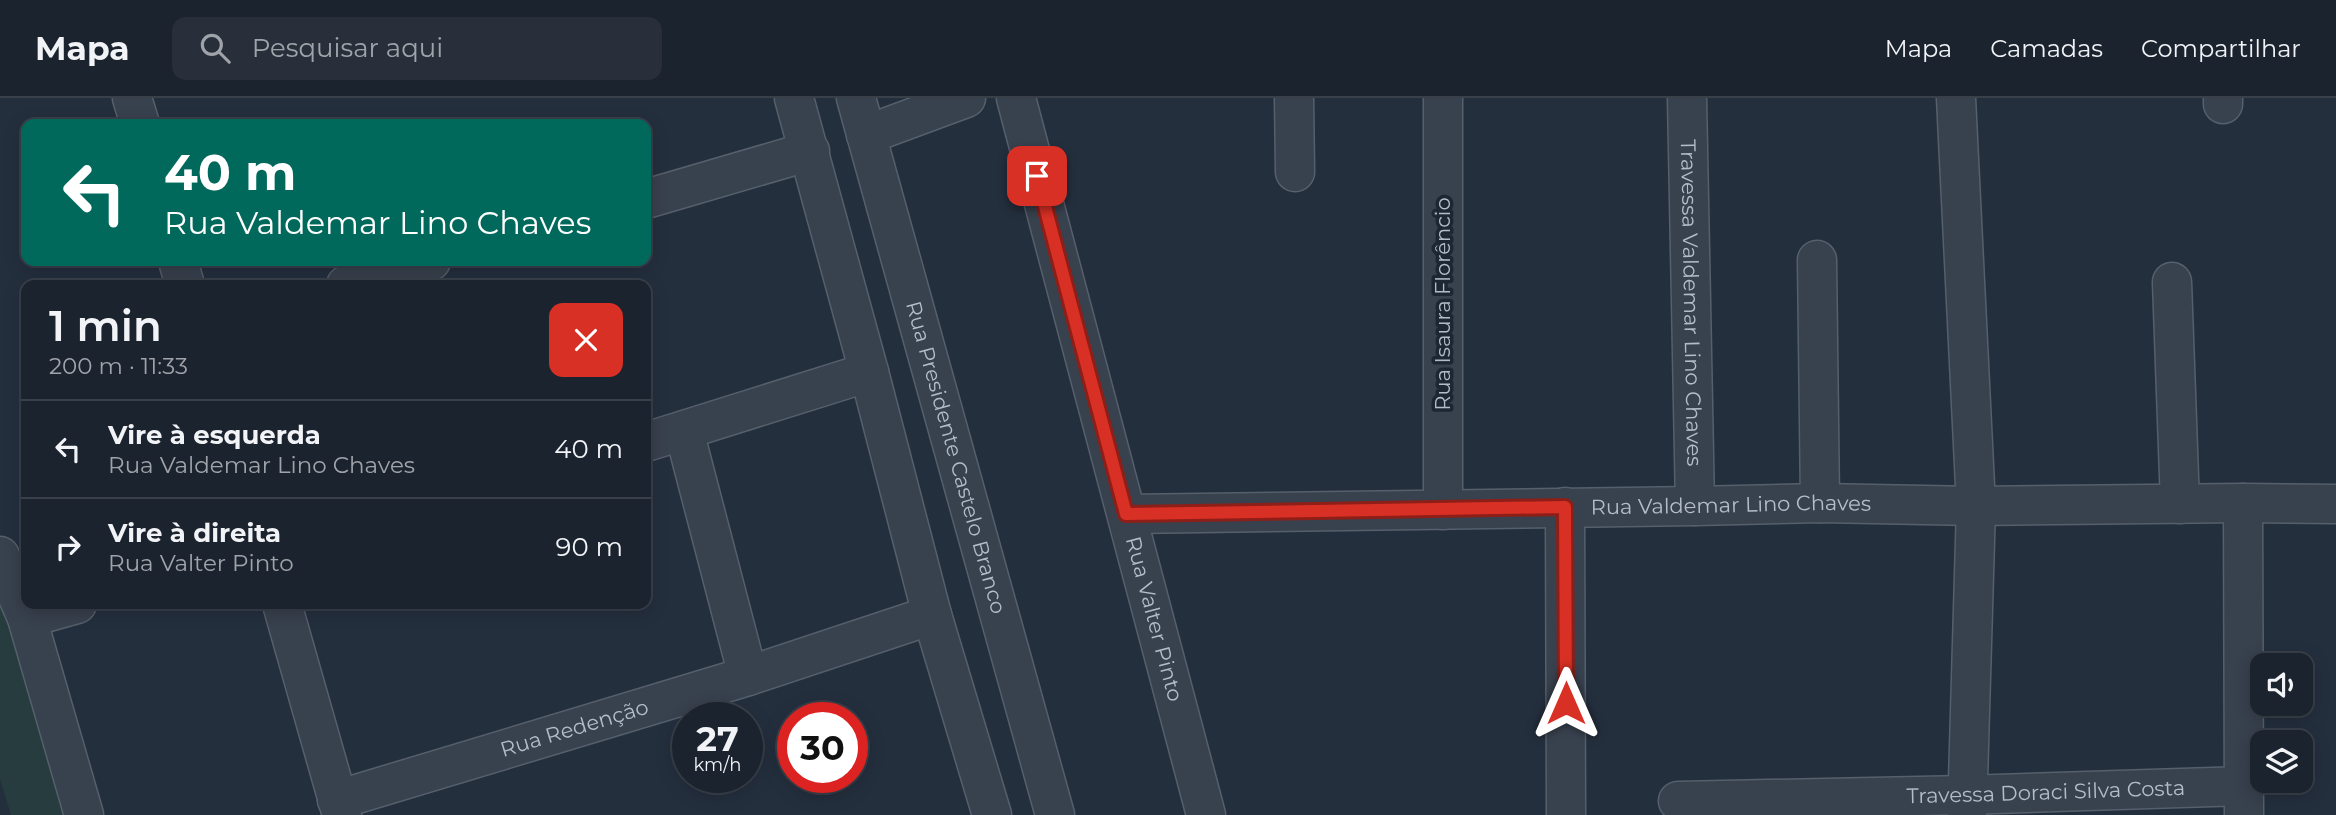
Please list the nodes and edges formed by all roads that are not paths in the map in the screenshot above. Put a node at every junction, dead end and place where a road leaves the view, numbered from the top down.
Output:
1 (132, 98) edge
2 (794, 98) edge
3 (856, 98) edge
4 (966, 98) edge
5 (1016, 98) edge
6 (1294, 98) edge
7 (1443, 98) edge
8 (1687, 98) edge
9 (1956, 98) edge
10 (138, 119) edge
11 (866, 135) junction
12 (810, 151) junction
13 (1294, 172) dead end
14 (651, 198) edge
15 (1817, 260) dead end
16 (412, 266) edge
17 (364, 280) edge
18 (2172, 282) dead end
19 (869, 372) junction
20 (684, 431) junction
21 (651, 441) edge
22 (1820, 503) junction
23 (2243, 503) junction
24 (2180, 504) junction
25 (2336, 504) edge
26 (1695, 506) junction
27 (1976, 506) junction
28 (1565, 507) junction
29 (1443, 510) junction
30 (1126, 514) junction
31 (0, 556) edge
32 (21, 604) edge
33 (23, 609) edge
34 (59, 609) edge
35 (283, 609) edge
36 (932, 615) junction
37 (27, 618) junction
38 (748, 676) junction
39 (1678, 801) dead end
40 (2244, 801) edge
41 (1967, 805) edge
42 (339, 808) edge
43 (84, 815) edge
44 (992, 815) edge
45 (1055, 815) edge
46 (1206, 815) edge
47 (1566, 815) edge

1 - 10 street
2 - 12 street
3 - 11 street, Rua Presidente Castelo Branco
4 - 11 street
5 - 30 street, Rua Valter Pinto
6 - 13 street
7 - 29 street, Rua Isaura Florêncio
8 - 26 street, Travessa Valdemar Lino Chaves
9 - 27 street
11 - 45 street, Rua Presidente Castelo Branco
12 - 14 street
12 - 19 street
15 - 22 street
16 - 17 street
18 - 24 street
19 - 20 street
19 - 36 street
20 - 21 street
20 - 38 street
22 - 26 street, Rua Valdemar Lino Chaves
22 - 27 street, Rua Valdemar Lino Chaves
23 - 24 street, Rua Valdemar Lino Chaves
23 - 25 street, Rua Valdemar Lino Chaves
23 - 40 street
24 - 27 street, Rua Valdemar Lino Chaves
26 - 28 street, Rua Valdemar Lino Chaves
27 - 41 street
28 - 29 street, Rua Valdemar Lino Chaves
28 - 47 street
29 - 30 street, Rua Valdemar Lino Chaves
30 - 46 street, Rua Valter Pinto
31 - 32 street
33 - 37 street
34 - 37 street
35 - 42 street
36 - 38 street, Rua Redenção
36 - 44 street
37 - 43 street
38 - 42 street, Rua Redenção
39 - 41 street, Travessa Doraci Silva Costa
40 - 41 street, Travessa Doraci Silva Costa

